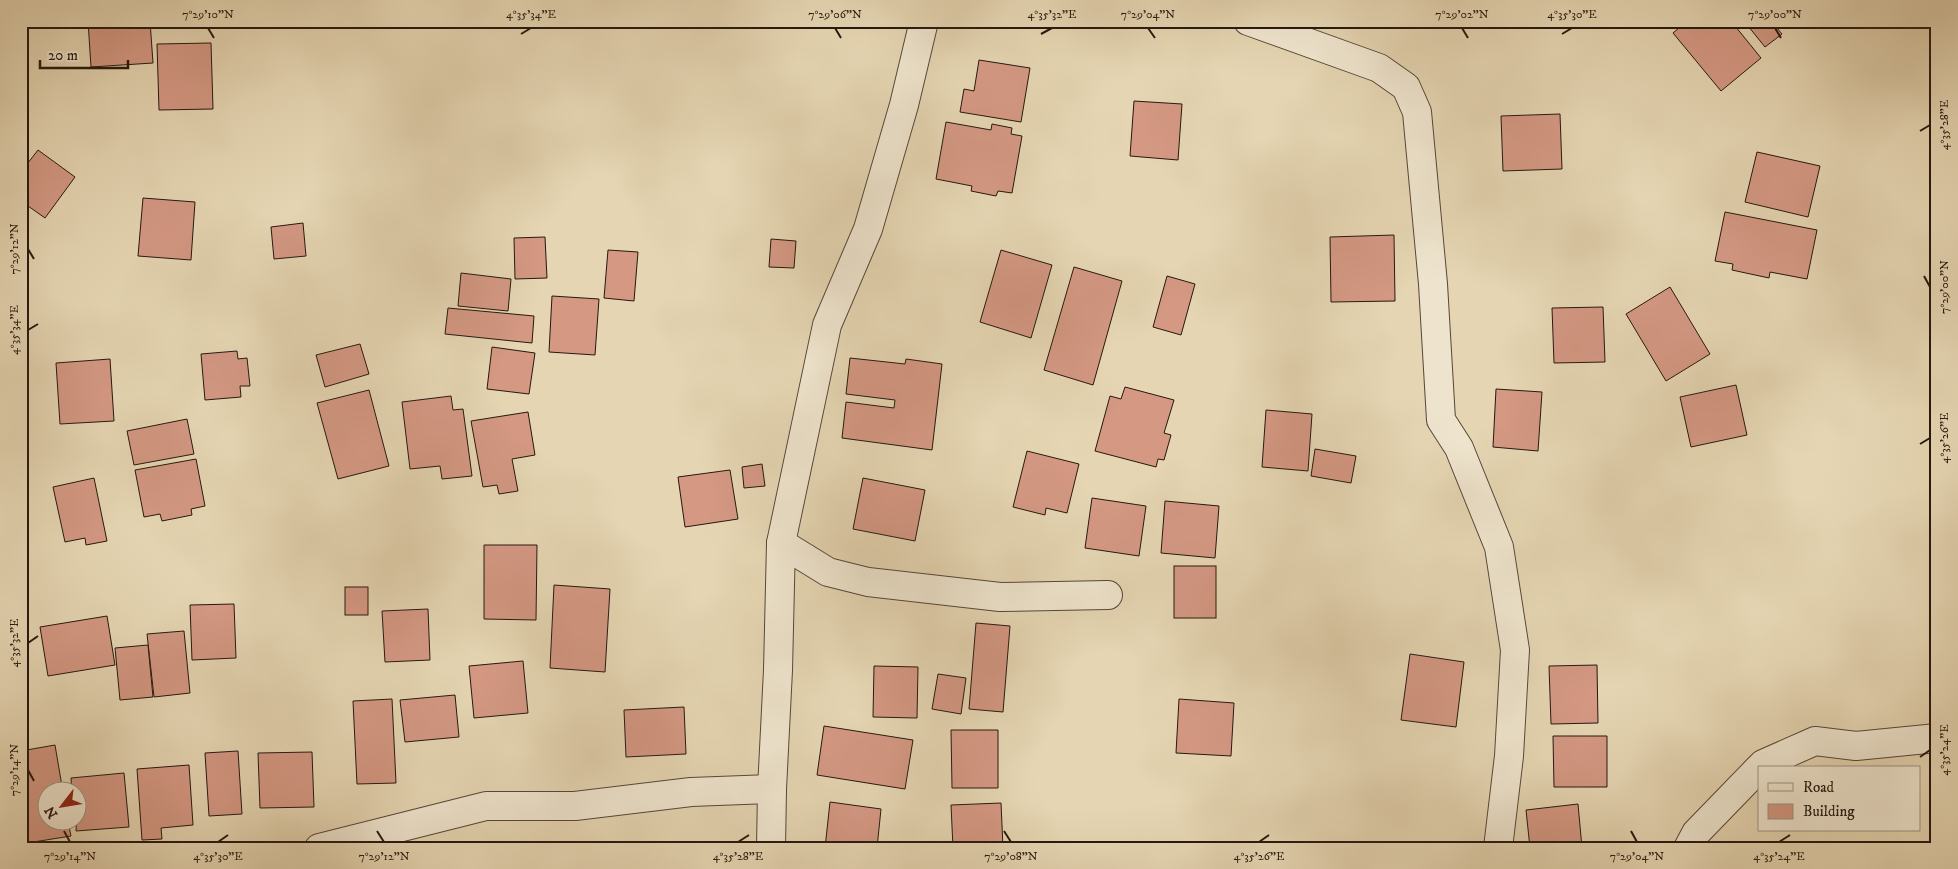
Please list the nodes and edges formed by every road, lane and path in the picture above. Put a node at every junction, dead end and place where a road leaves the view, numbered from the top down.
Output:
1 (924, 21) edge
2 (1248, 21) edge
3 (781, 543) junction
4 (1108, 595) dead end
5 (1937, 738) edge
6 (1762, 766) edge
7 (1758, 770) edge
8 (772, 789) junction
9 (319, 848) edge
10 (771, 848) edge
11 (1498, 848) edge
12 (1688, 848) edge

1 - 3 street
2 - 11 street
3 - 4 street
3 - 8 street
5 - 6 street
7 - 12 street
8 - 9 street
8 - 10 street

